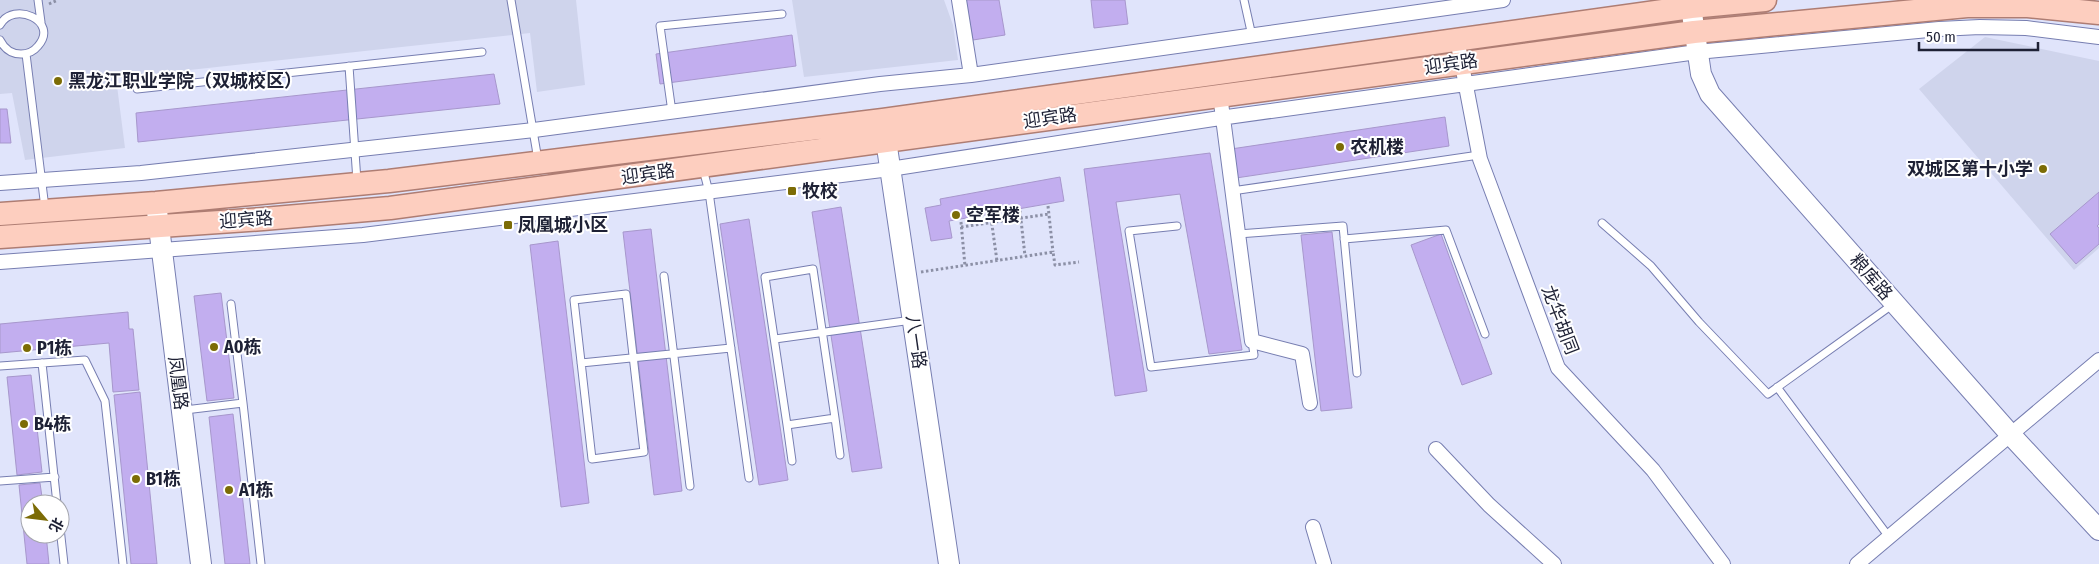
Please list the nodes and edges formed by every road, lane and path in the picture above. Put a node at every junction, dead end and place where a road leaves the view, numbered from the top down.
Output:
1 (38, 0) edge
2 (511, 0) edge
3 (959, 0) edge
4 (1244, 0) edge
5 (1503, 0) edge
6 (1765, 0) edge
7 (1690, 3) edge
8 (2099, 13) edge
9 (782, 14) dead end
10 (41, 23) junction
11 (0, 25) edge
12 (1252, 36) junction
13 (2099, 37) edge
14 (1457, 39) junction
15 (0, 40) edge
16 (1696, 42) junction
17 (482, 52) dead end
18 (26, 54) junction
19 (348, 66) junction
20 (971, 74) junction
21 (1464, 74) junction
22 (138, 89) dead end
23 (1220, 95) junction
24 (672, 112) junction
25 (1224, 118) junction
26 (534, 130) junction
27 (884, 130) junction
28 (355, 150) junction
29 (1480, 156) junction
30 (538, 162) junction
31 (703, 166) junction
32 (890, 169) junction
33 (43, 179) junction
34 (0, 183) edge
35 (357, 184) junction
36 (1232, 191) junction
37 (709, 192) junction
38 (156, 202) junction
39 (1048, 206) dead end
40 (46, 210) junction
41 (1020, 211) dead end
42 (0, 214) edge
43 (1049, 214) junction
44 (1021, 218) junction
45 (992, 220) junction
46 (960, 222) dead end
47 (1602, 223) dead end
48 (159, 225) junction
49 (961, 226) junction
50 (1177, 226) dead end
51 (1238, 234) junction
52 (0, 237) edge
53 (1344, 239) junction
54 (162, 250) junction
55 (1053, 252) junction
56 (1025, 256) junction
57 (996, 261) junction
58 (0, 262) edge
59 (1079, 262) dead end
60 (965, 266) junction
61 (906, 274) junction
62 (664, 276) dead end
63 (1894, 303) junction
64 (231, 304) dead end
65 (913, 320) junction
66 (822, 333) junction
67 (1485, 334) dead end
68 (775, 339) junction
69 (1252, 341) junction
70 (731, 348) junction
71 (674, 354) junction
72 (634, 358) junction
73 (2099, 360) edge
74 (42, 363) junction
75 (581, 363) junction
76 (0, 366) edge
77 (1357, 373) dead end
78 (1777, 387) junction
79 (243, 403) junction
80 (1310, 403) dead end
81 (182, 411) junction
82 (834, 418) junction
83 (787, 425) junction
84 (2010, 434) junction
85 (1436, 449) dead end
86 (840, 455) dead end
87 (792, 460) dead end
88 (55, 477) junction
89 (749, 478) dead end
90 (0, 481) edge
91 (690, 486) dead end
92 (57, 494) edge
93 (1313, 527) dead end
94 (2099, 530) edge
95 (1889, 537) junction
96 (62, 544) edge
97 (64, 564) edge
98 (123, 564) edge
99 (201, 564) edge
100 (261, 564) edge
101 (949, 564) edge
102 (1324, 564) edge
103 (1554, 564) edge
104 (1723, 564) edge
105 (1857, 564) edge

1 - 10 lane
2 - 26 lane
3 - 20 street
4 - 12 lane
5 - 12 street
6 - 7 main road, 迎宾路
7 - 14 main road, 迎宾路
7 - 16 street, 粮库路
8 - 16 main road, 迎宾路
9 - 24 lane
10 - 11 lane
10 - 18 lane
12 - 20 street
13 - 16 street
14 - 21 street, 龙华胡同
14 - 27 main road, 迎宾路
15 - 18 lane
16 - 21 main road, 迎宾路
16 - 63 street, 粮库路
17 - 19 lane
18 - 33 lane
19 - 22 lane
19 - 28 lane
20 - 24 street
21 - 23 main road, 迎宾路
21 - 25 street
21 - 29 street, 龙华胡同
23 - 25 street
23 - 27 main road, 迎宾路
24 - 26 street
25 - 32 street
25 - 36 street
26 - 28 street
26 - 30 lane
27 - 30 main road, 迎宾路
27 - 31 main road, 迎宾路
27 - 32 street, 八一路
28 - 33 street
28 - 35 lane
29 - 36 lane
29 - 104 street, 龙华胡同
30 - 35 main road, 迎宾路
31 - 37 lane
31 - 48 main road, 迎宾路
32 - 37 street
32 - 61 street, 八一路
33 - 34 street
33 - 40 lane
35 - 38 main road, 迎宾路
36 - 51 street
37 - 54 street
37 - 70 lane
38 - 40 main road, 迎宾路
38 - 48 street, 凤凰路
39 - 43 path
40 - 42 main road, 迎宾路
41 - 44 path
43 - 44 path
43 - 55 path
44 - 45 path
44 - 56 path
45 - 49 path
45 - 57 path
46 - 49 path
47 - 78 lane
48 - 52 main road, 迎宾路
48 - 54 street, 凤凰路
49 - 60 path
50 - 69 lane
51 - 53 lane
51 - 69 street
53 - 67 lane
53 - 77 lane
54 - 58 street
54 - 81 street, 凤凰路
55 - 56 path
55 - 59 path
56 - 57 path
57 - 60 path
60 - 61 path
61 - 65 street, 八一路
62 - 71 lane
63 - 78 lane
63 - 84 street, 粮库路
64 - 79 lane
65 - 66 lane
65 - 101 street, 八一路
66 - 68 lane
66 - 68 lane
66 - 82 lane
68 - 83 lane
69 - 80 street
70 - 71 lane
70 - 89 lane
71 - 72 lane
71 - 91 lane
72 - 75 lane
72 - 75 lane
72 - 75 lane
73 - 84 street
74 - 76 lane
74 - 88 lane
74 - 98 lane
78 - 95 lane
79 - 81 lane
79 - 100 lane
81 - 99 street, 凤凰路
82 - 83 lane
82 - 86 lane
83 - 87 lane
84 - 94 street, 粮库路
84 - 95 street
85 - 103 street
88 - 90 lane
88 - 92 lane
93 - 102 street
95 - 105 street
96 - 97 lane

